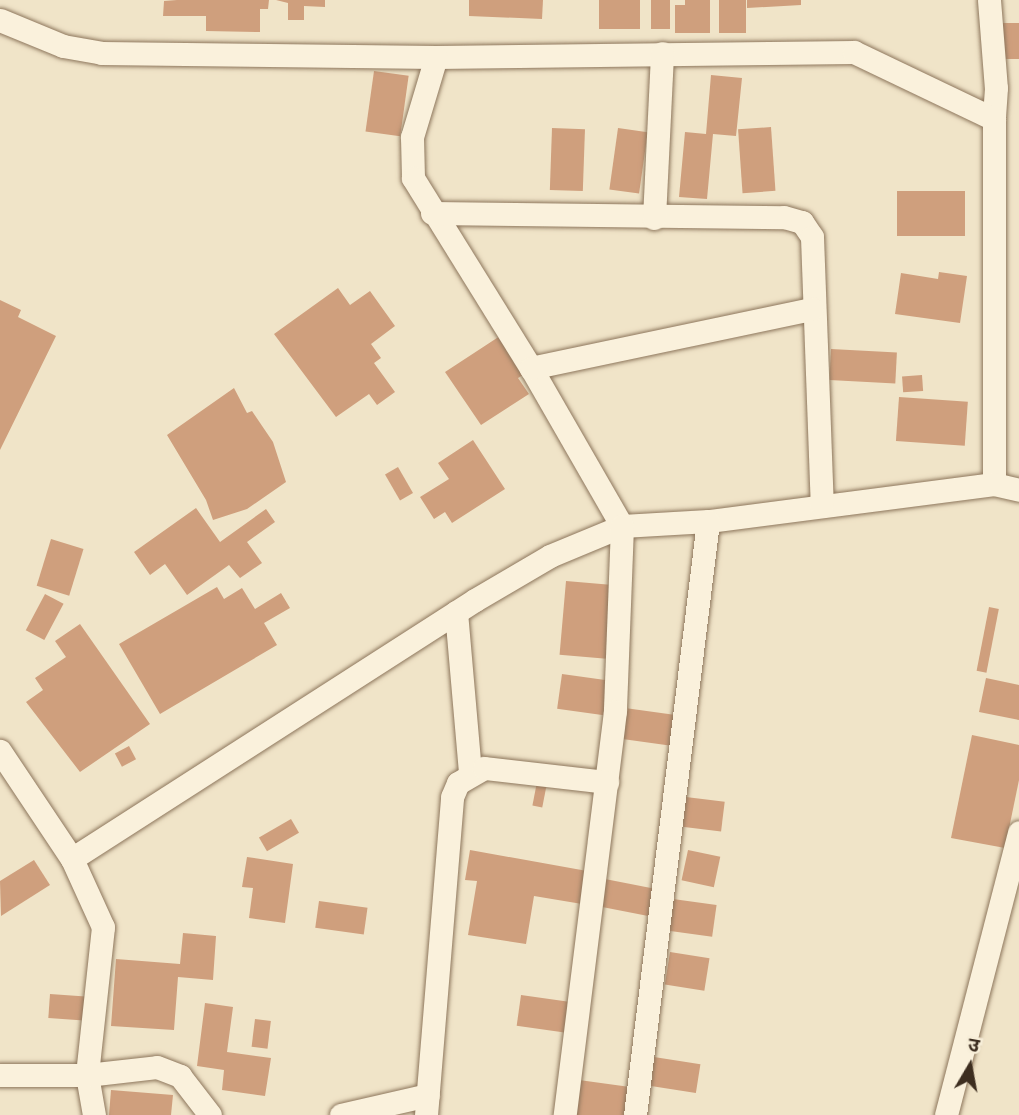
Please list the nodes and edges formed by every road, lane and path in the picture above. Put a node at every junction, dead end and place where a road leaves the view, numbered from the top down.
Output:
1 (989, 0) edge
2 (0, 20) edge
3 (662, 53) junction
4 (436, 57) junction
5 (994, 119) junction
6 (432, 213) junction
7 (654, 218) junction
8 (812, 309) junction
9 (531, 368) junction
10 (993, 484) junction
11 (1019, 490) edge
12 (822, 506) junction
13 (708, 521) junction
14 (622, 526) junction
15 (456, 612) junction
16 (0, 751) edge
17 (470, 773) junction
18 (607, 782) junction
19 (1019, 832) edge
20 (72, 859) junction
21 (0, 1075) edge
22 (88, 1075) junction
23 (427, 1105) edge
24 (94, 1115) edge
25 (210, 1115) edge
26 (341, 1115) edge
27 (565, 1115) edge
28 (635, 1115) edge
29 (946, 1115) edge

1 - 5 street
2 - 4 street
3 - 4 street
3 - 5 street
3 - 7 street
4 - 6 street
5 - 10 street
6 - 7 street
6 - 9 street
7 - 8 street
8 - 9 street
8 - 12 street
9 - 14 street
10 - 11 street
10 - 12 street
12 - 13 street
13 - 14 street
13 - 28 street
14 - 15 street
14 - 18 street
15 - 17 street
15 - 20 street
16 - 20 street
17 - 18 street
17 - 23 street
18 - 27 street
19 - 29 street
20 - 22 street
21 - 22 street
22 - 24 street
22 - 25 street
23 - 26 street

